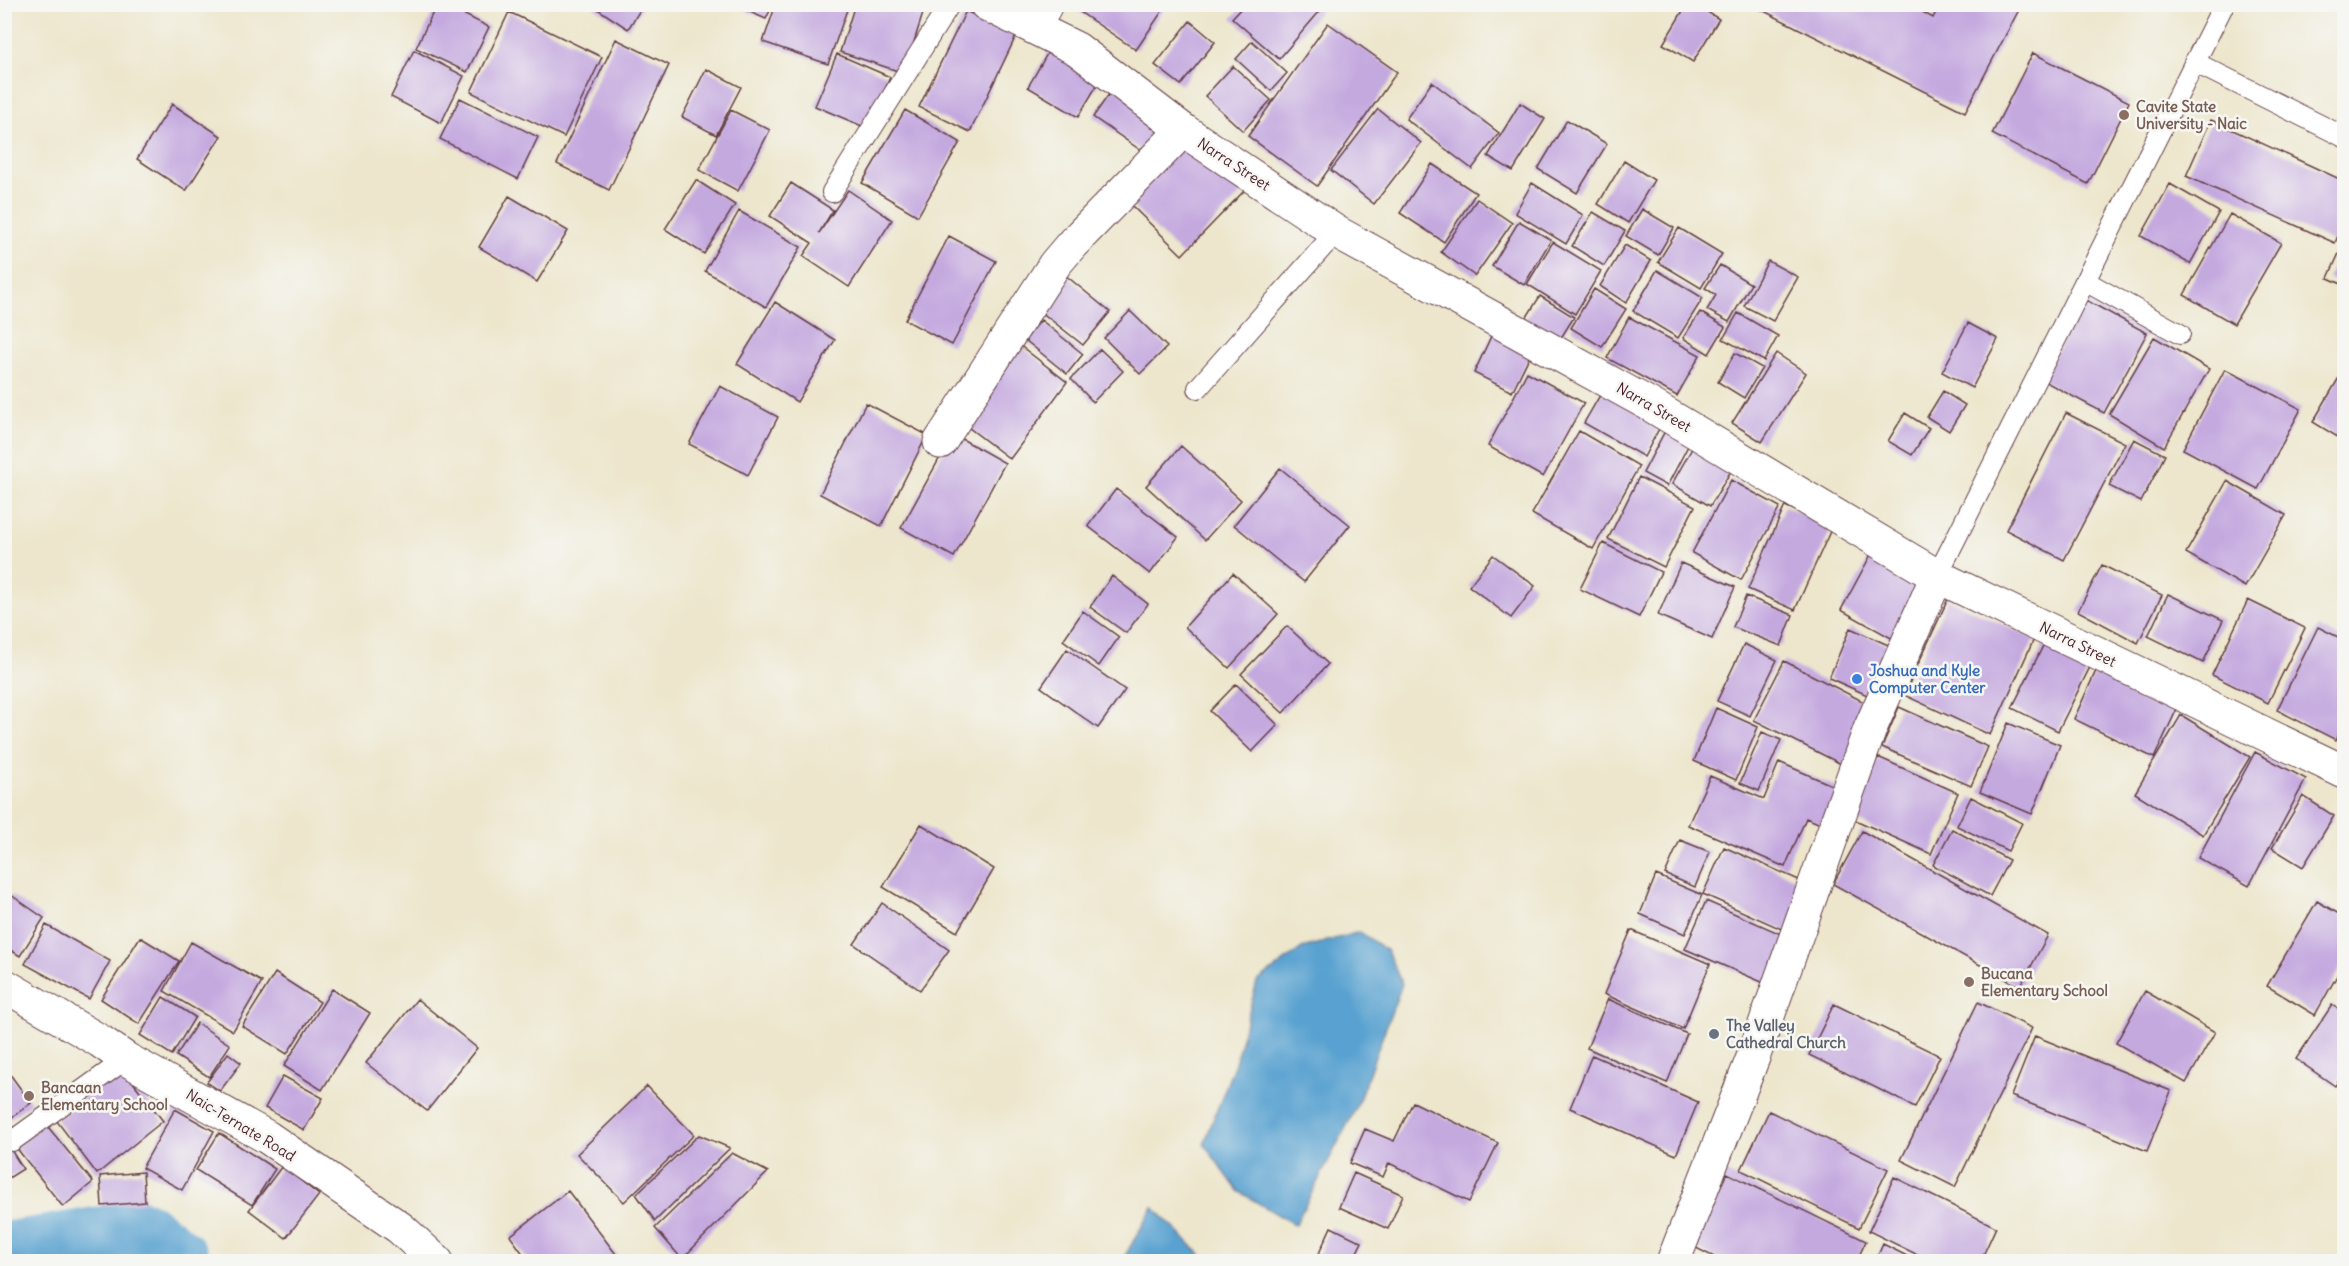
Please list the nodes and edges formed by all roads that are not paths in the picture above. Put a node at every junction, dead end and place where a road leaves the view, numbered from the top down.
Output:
1 (950, 4) edge
2 (986, 4) edge
3 (2224, 4) edge
4 (1040, 16) edge
5 (2194, 62) junction
6 (1182, 130) junction
7 (2344, 137) edge
8 (832, 192) dead end
9 (1336, 232) junction
10 (2085, 281) junction
11 (2180, 334) dead end
12 (1198, 387) dead end
13 (940, 442) dead end
14 (1936, 576) junction
15 (2344, 772) edge
16 (4, 985) edge
17 (126, 1059) junction
18 (12, 1141) dead end
19 (437, 1262) edge
20 (1673, 1262) edge

1 - 8 lane
2 - 4 street, Narra Street
3 - 5 lane
4 - 6 street, Narra Street
5 - 7 lane
5 - 10 lane
6 - 9 street, Narra Street
6 - 13 street
9 - 12 lane
9 - 14 street, Narra Street
10 - 11 lane
10 - 14 lane
14 - 15 street, Narra Street
14 - 20 street
16 - 17 street, Naic-Ternate Road
17 - 18 lane
17 - 19 street, Naic-Ternate Road

